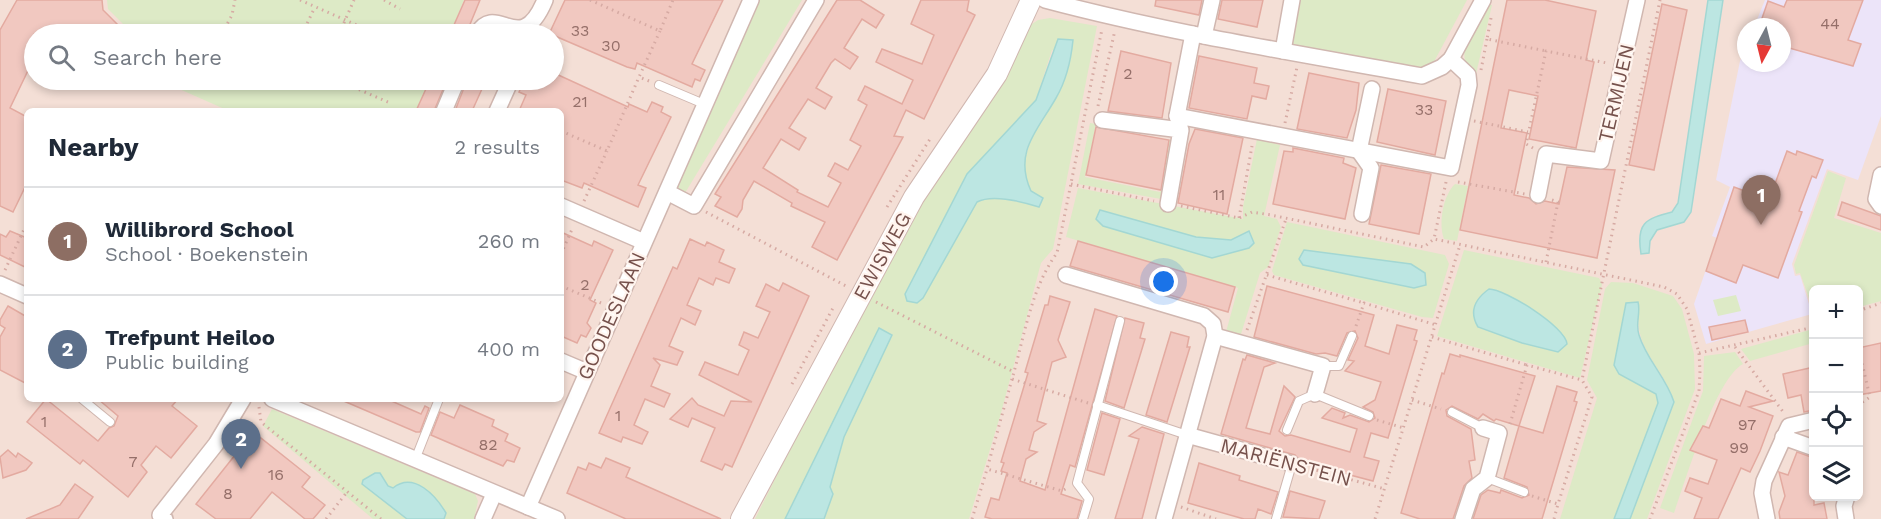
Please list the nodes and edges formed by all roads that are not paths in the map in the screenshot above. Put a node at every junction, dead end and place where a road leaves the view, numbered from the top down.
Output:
1 (545, 0) edge
2 (751, 0) edge
3 (816, 0) edge
4 (1031, 0) edge
5 (1045, 0) edge
6 (1212, 0) edge
7 (1292, 0) edge
8 (1637, 0) edge
9 (1488, 6) edge
10 (532, 24) edge
11 (1199, 35) junction
12 (1283, 51) junction
13 (1451, 59) junction
14 (659, 85) road end
15 (1372, 89) dead end
16 (453, 90) edge
17 (506, 90) edge
18 (704, 104) junction
19 (445, 108) edge
20 (498, 108) edge
21 (1100, 114) road end
22 (1179, 123) junction
23 (1359, 151) junction
24 (1881, 175) edge
25 (667, 192) junction
26 (1538, 195) road end
27 (1168, 204) road end
28 (1881, 206) edge
29 (564, 207) edge
30 (1362, 214) dead end
31 (644, 242) junction
32 (1066, 275) dead end
33 (2, 278) edge
34 (24, 294) edge
35 (1120, 321) dead end
36 (1215, 336) junction
37 (1352, 336) road end
38 (564, 362) edge
39 (1323, 366) junction
40 (586, 372) junction
41 (1315, 394) junction
42 (86, 402) edge
43 (241, 402) edge
44 (279, 402) edge
45 (438, 402) edge
46 (1097, 405) junction
47 (1452, 412) road end
48 (1370, 416) road end
49 (110, 422) dead end
50 (1809, 422) edge
51 (1483, 428) joint
52 (1287, 430) dead end
53 (1788, 431) junction
54 (1187, 435) junction
55 (1812, 447) edge
56 (415, 460) junction
57 (1292, 464) joint
58 (1486, 478) junction
59 (1524, 492) road end
60 (494, 494) junction
61 (1846, 501) edge
62 (528, 507) junction
63 (160, 518) edge
64 (483, 519) edge
65 (557, 519) edge
66 (741, 519) edge
67 (1083, 519) edge
68 (1164, 519) edge
69 (1276, 519) edge
70 (1463, 519) edge
71 (1767, 519) edge
72 (1846, 519) edge

1 - 10 street
2 - 18 street, GOODESLAAN
3 - 25 street
4 - 66 street, EWISWEG
5 - 11 street
6 - 11 street
7 - 12 street
8 - 26 street, TERMIJEN
9 - 13 street
11 - 12 street
11 - 22 street
12 - 13 street
13 - 23 street
14 - 18 lane
15 - 23 street
16 - 19 street
17 - 20 street
18 - 25 street, GOODESLAAN
21 - 22 street
22 - 23 street
22 - 27 street
23 - 30 street
24 - 28 street
25 - 31 street, GOODESLAAN
29 - 31 street
31 - 40 street, GOODESLAAN
32 - 36 street
33 - 34 street
35 - 46 lane
36 - 39 street
36 - 54 street
37 - 39 lane
38 - 40 street
39 - 41 street
40 - 62 street, GOODESLAAN
41 - 48 lane
41 - 52 lane
42 - 49 lane
43 - 63 street
44 - 56 street
45 - 56 lane
46 - 54 lane
46 - 67 lane
47 - 51 lane
50 - 53 street
51 - 58 street
53 - 55 street
53 - 71 street
54 - 57 street, MARIËNSTEIN
54 - 68 street
56 - 60 street
57 - 69 lane
58 - 59 lane
58 - 70 street
60 - 62 street
60 - 64 street
61 - 72 street
62 - 65 street

